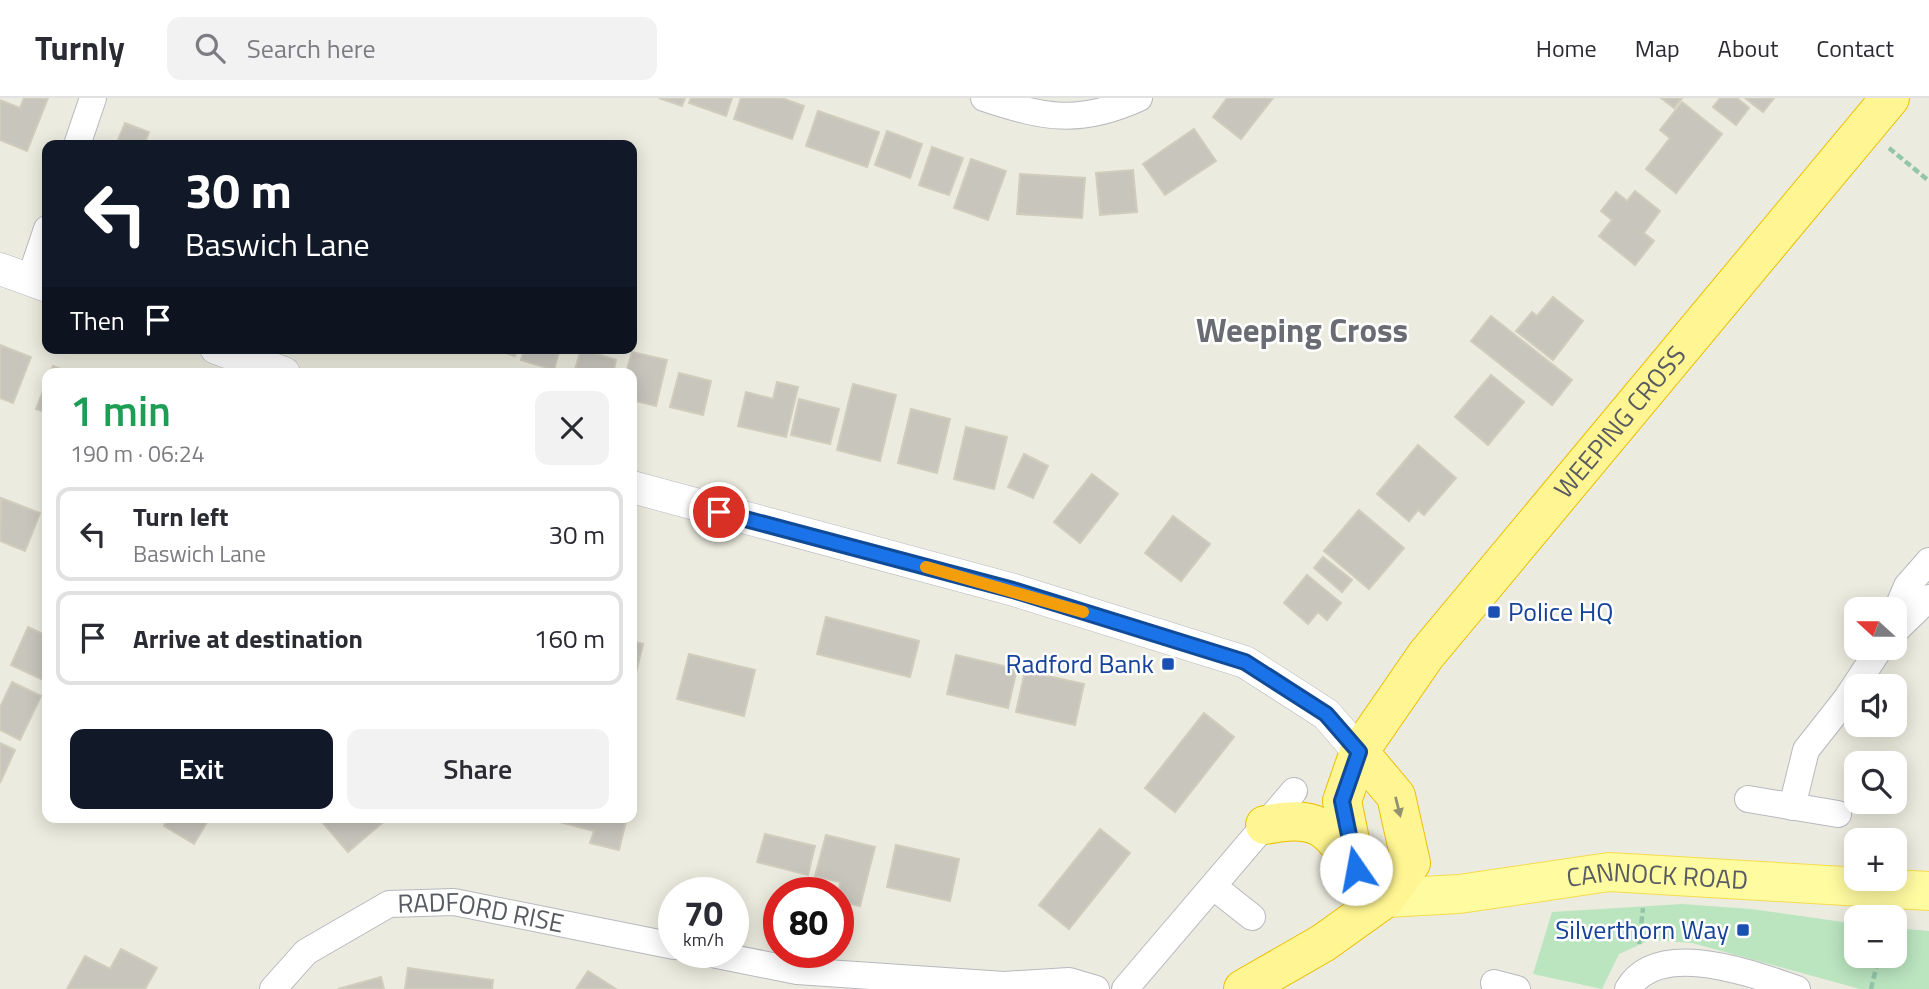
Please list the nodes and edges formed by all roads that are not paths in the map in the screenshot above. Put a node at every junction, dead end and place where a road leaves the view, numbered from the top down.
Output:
1 (93, 98) edge
2 (984, 98) edge
3 (1139, 98) edge
4 (1890, 98) edge
5 (78, 140) edge
6 (42, 258) edge
7 (0, 269) edge
8 (38, 282) edge
9 (232, 354) edge
10 (270, 368) edge
11 (637, 488) edge
12 (1929, 561) edge
13 (1902, 597) edge
14 (1929, 598) edge
15 (1908, 618) edge
16 (1872, 660) edge
17 (1359, 752) junction
18 (1294, 791) dead end
19 (1748, 799) dead end
20 (1792, 807) junction
21 (1838, 814) dead end
22 (1265, 825) junction
23 (1356, 869) junction
24 (1214, 887) junction
25 (1929, 891) edge
26 (1386, 898) junction
27 (1252, 917) dead end
28 (658, 943) edge
29 (749, 961) edge
30 (1632, 983) edge
31 (1003, 987) edge
32 (273, 989) edge
33 (1096, 989) edge
34 (1125, 989) edge
35 (1243, 989) edge
36 (1797, 989) edge

1 - 5 street
2 - 3 street
4 - 17 highway, WEEPING CROSS
6 - 8 street
7 - 8 street
9 - 10 street
11 - 17 street
12 - 13 street
14 - 15 street
16 - 20 street
17 - 23 highway, WEEPING CROSS
17 -> 26 highway
18 - 22 street
19 - 20 street
20 - 21 street
22 - 23 highway
22 - 24 street
23 - 26 highway
24 - 27 street
24 - 34 street
25 - 26 main road, CANNOCK ROAD
26 - 35 highway
28 - 32 street, RADFORD RISE
29 - 31 street
30 - 36 street
31 - 33 street

